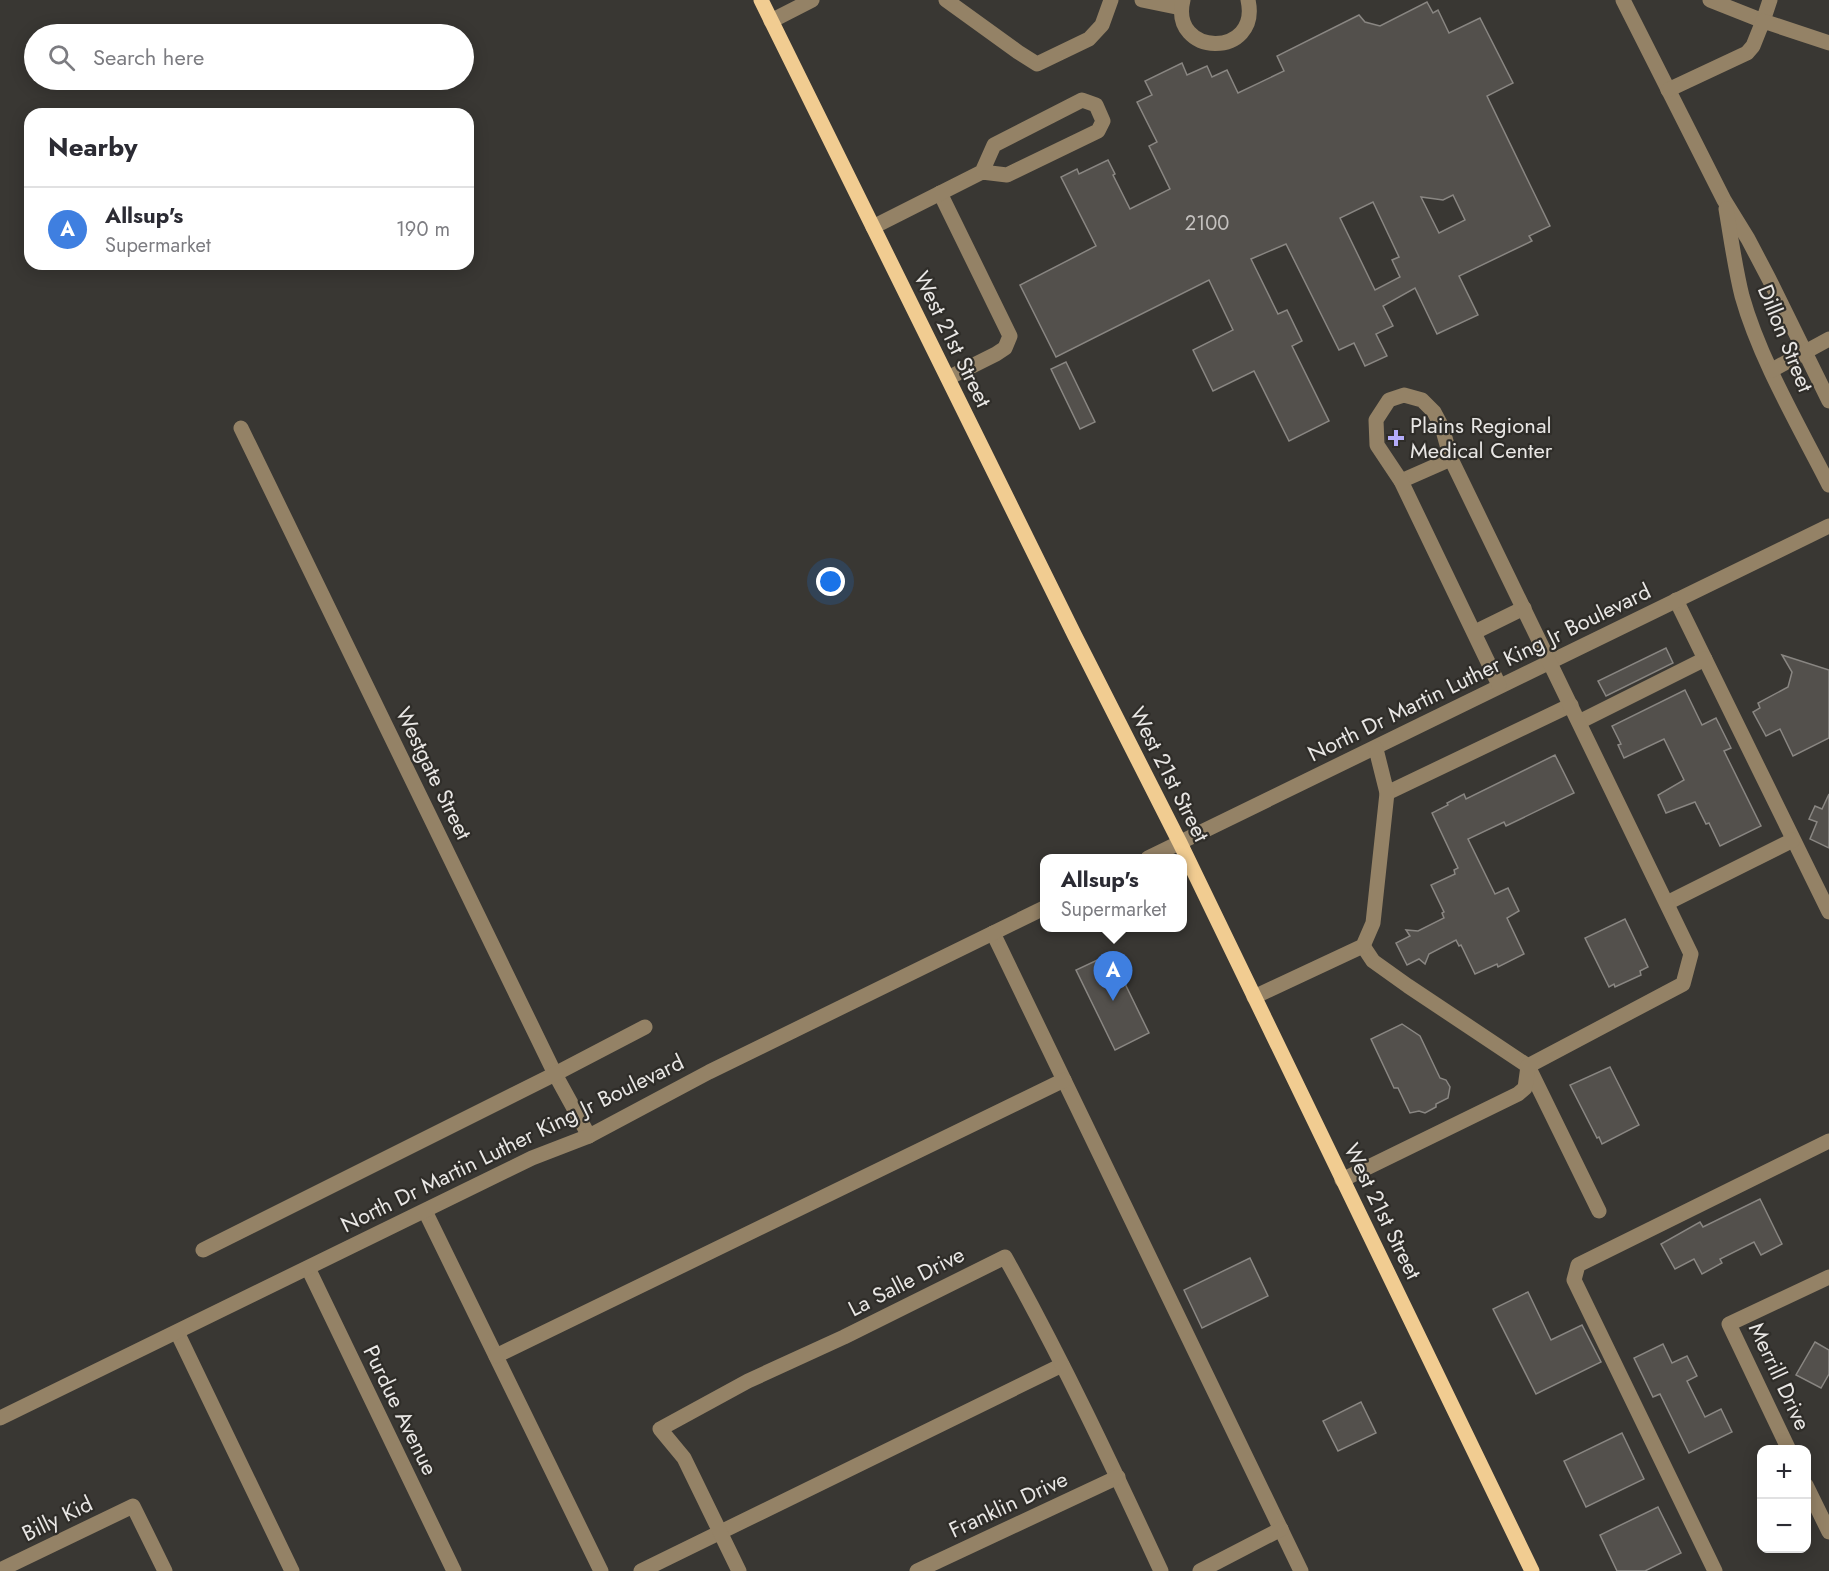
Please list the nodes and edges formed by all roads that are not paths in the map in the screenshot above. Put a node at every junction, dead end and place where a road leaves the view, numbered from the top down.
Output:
1 (761, 0) edge
2 (812, 0) edge
3 (946, 0) edge
4 (1111, 0) edge
5 (1142, 0) edge
6 (1248, 0) edge
7 (1623, 0) edge
8 (1710, 0) edge
9 (1770, 0) edge
10 (1182, 4) edge
11 (771, 21) junction
12 (1763, 21) junction
13 (1829, 43) edge
14 (1668, 90) junction
15 (982, 172) junction
16 (940, 193) junction
17 (1724, 200) junction
18 (873, 227) junction
19 (1829, 339) edge
20 (1805, 352) junction
21 (1772, 370) junction
22 (948, 378) junction
23 (1829, 401) edge
24 (241, 428) dead end
25 (1451, 459) junction
26 (1401, 482) junction
27 (1829, 485) edge
28 (1829, 526) edge
29 (1676, 600) junction
30 (1524, 608) junction
31 (1475, 633) junction
32 (1705, 659) junction
33 (1550, 661) junction
34 (1499, 685) junction
35 (1571, 705) junction
36 (1579, 722) junction
37 (1376, 749) junction
38 (1387, 793) junction
39 (1794, 840) junction
40 (1180, 843) junction
41 (1157, 854) edge
42 (1185, 854) edge
43 (1187, 858) edge
44 (1666, 903) junction
45 (1040, 910) edge
46 (1829, 912) edge
47 (993, 933) junction
48 (1363, 946) junction
49 (1254, 997) junction
50 (645, 1027) dead end
51 (1528, 1066) junction
52 (555, 1074) junction
53 (1064, 1080) junction
54 (589, 1136) junction
55 (1829, 1141) edge
56 (1342, 1180) junction
57 (425, 1211) junction
58 (1599, 1211) dead end
59 (203, 1250) dead end
60 (308, 1268) junction
61 (1829, 1277) edge
62 (177, 1332) junction
63 (496, 1356) junction
64 (1062, 1365) junction
65 (0, 1418) edge
66 (1787, 1445) edge
67 (1118, 1477) junction
68 (1811, 1495) edge
69 (1281, 1529) junction
70 (720, 1532) junction
71 (1829, 1532) edge
72 (0, 1570) edge
73 (165, 1571) edge
74 (292, 1571) edge
75 (454, 1571) edge
76 (601, 1571) edge
77 (641, 1571) edge
78 (739, 1571) edge
79 (916, 1571) edge
80 (1161, 1571) edge
81 (1200, 1571) edge
82 (1301, 1571) edge
83 (1532, 1571) edge
84 (1714, 1571) edge

1 - 11 main road, West 21st Street
2 - 11 street
3 - 4 street
5 - 10 street
6 - 10 street
7 - 14 street, Dillon Street
8 - 12 street
9 - 12 street
11 - 18 main road, West 21st Street
12 - 13 street
12 - 14 street
14 - 17 street, Dillon Street
15 - 15 street
15 - 16 street
16 - 18 street
16 - 22 street
17 - 20 street, Dillon Street
17 - 21 street, Dillon Street
18 - 22 main road, West 21st Street
19 - 20 street
20 - 21 street
20 - 23 street, Dillon Street
21 - 27 street, Dillon Street
22 - 40 main road, West 21st Street
24 - 52 street, Westgate Street
25 - 26 street
25 - 26 street
25 - 30 street
26 - 31 street
28 - 29 street, North Dr Martin Luther King Jr Boulevard
29 - 32 street
29 - 33 street, North Dr Martin Luther King Jr Boulevard
30 - 31 street
30 - 33 street
31 - 34 street
32 - 36 street
32 - 39 street
33 - 34 street, North Dr Martin Luther King Jr Boulevard
33 - 35 street
34 - 37 street, North Dr Martin Luther King Jr Boulevard
35 - 36 street
35 - 38 street
36 - 44 street
37 - 38 street
37 - 40 street, North Dr Martin Luther King Jr Boulevard
38 - 48 street
39 - 44 street
39 - 46 street
40 - 41 street, North Dr Martin Luther King Jr Boulevard
40 - 42 main road, West 21st Street
43 - 49 main road, West 21st Street
44 - 51 street
45 - 47 street, North Dr Martin Luther King Jr Boulevard
47 - 53 street
47 - 54 street, North Dr Martin Luther King Jr Boulevard
48 - 49 street
48 - 51 street
49 - 56 main road, West 21st Street
50 - 52 street
51 - 56 street
51 - 58 street
52 - 54 street, Westgate Street
52 - 59 street
53 - 63 street
53 - 69 street
54 - 57 street, North Dr Martin Luther King Jr Boulevard
55 - 84 street
56 - 83 main road, West 21st Street
57 - 60 street, North Dr Martin Luther King Jr Boulevard
57 - 63 street
60 - 62 street, North Dr Martin Luther King Jr Boulevard
60 - 75 street, Purdue Avenue
61 - 66 street, Merrill Drive
62 - 65 street, North Dr Martin Luther King Jr Boulevard
62 - 74 street
63 - 76 street
64 - 67 street, La Salle Drive
64 - 70 street
64 - 70 street, La Salle Drive
67 - 79 street, Franklin Drive
67 - 80 street, La Salle Drive
68 - 71 street
69 - 81 street
69 - 82 street
70 - 77 street
70 - 78 street, La Salle Drive
72 - 73 street, Billy Kid

